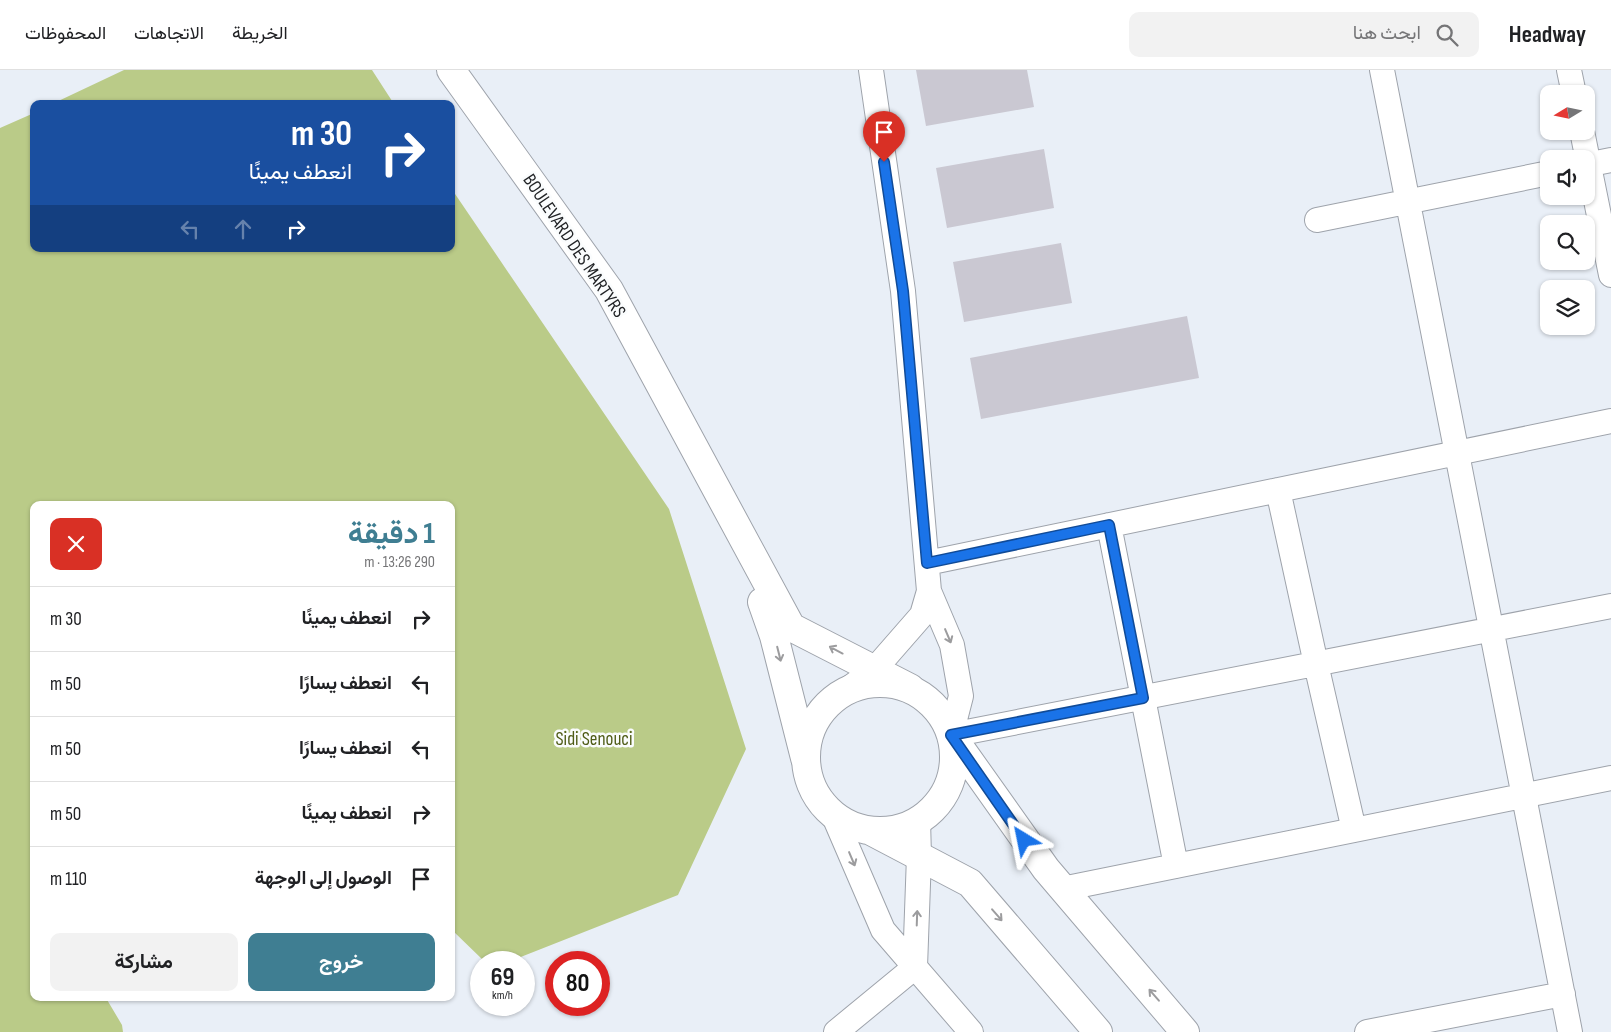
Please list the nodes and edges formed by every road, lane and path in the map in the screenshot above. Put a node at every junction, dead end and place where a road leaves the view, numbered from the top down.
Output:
1 (452, 70) edge
2 (871, 70) edge
3 (1382, 70) edge
4 (1569, 70) edge
5 (1572, 85) edge
6 (1595, 163) edge
7 (1540, 175) edge
8 (1408, 202) junction
9 (1317, 220) dead end
10 (1611, 275) edge
11 (1611, 421) edge
12 (1457, 453) junction
13 (1278, 490) junction
14 (727, 510) junction
15 (1109, 525) junction
16 (927, 563) junction
17 (929, 591) junction
18 (1611, 606) edge
19 (1492, 629) junction
20 (1316, 664) junction
21 (874, 670) junction
22 (910, 688) junction
23 (848, 689) junction
24 (1143, 698) junction
25 (951, 735) junction
26 (806, 758) junction
27 (1611, 778) edge
28 (1524, 796) junction
29 (833, 814) junction
30 (918, 820) junction
31 (871, 830) junction
32 (1354, 830) junction
33 (919, 856) junction
34 (1176, 866) junction
35 (970, 883) junction
36 (1062, 889) junction
37 (918, 891) junction
38 (915, 967) junction
39 (1563, 994) junction
40 (836, 1032) edge
41 (971, 1032) edge
42 (1098, 1032) edge
43 (1186, 1032) edge
44 (1367, 1032) edge
45 (1570, 1032) edge

1 - 14 main road, BOULEVARD DES MARTYRS
2 - 16 street
3 - 8 street
4 - 5 street
6 - 10 street
7 - 8 street
8 - 9 street
8 - 12 street
11 - 12 street
12 - 13 street
12 - 19 street
13 - 15 street
13 - 20 street
21 -> 14 main road
14 -> 26 main road
15 - 16 street
15 - 24 street
16 - 17 street
17 - 21 street
17 -> 25 street
18 - 19 street
19 - 20 street
19 - 28 street
20 - 24 street
20 - 32 street
21 - 22 main road
21 - 23 street
22 - 23 main road
22 - 25 main road
23 - 26 main road
24 - 25 street
24 - 34 street
25 - 30 main road
25 - 36 main road
26 - 29 main road
27 - 28 street
28 - 32 street
28 - 39 street
29 - 31 main road
29 -> 38 street
30 - 31 main road
30 - 33 street
31 - 33 main road
32 - 34 street
33 - 35 main road
33 - 37 street
34 - 36 street
35 - 37 street
35 -> 42 main road
43 -> 36 main road
38 -> 37 street
38 - 40 street
38 - 41 street
39 - 44 street
39 - 45 street

